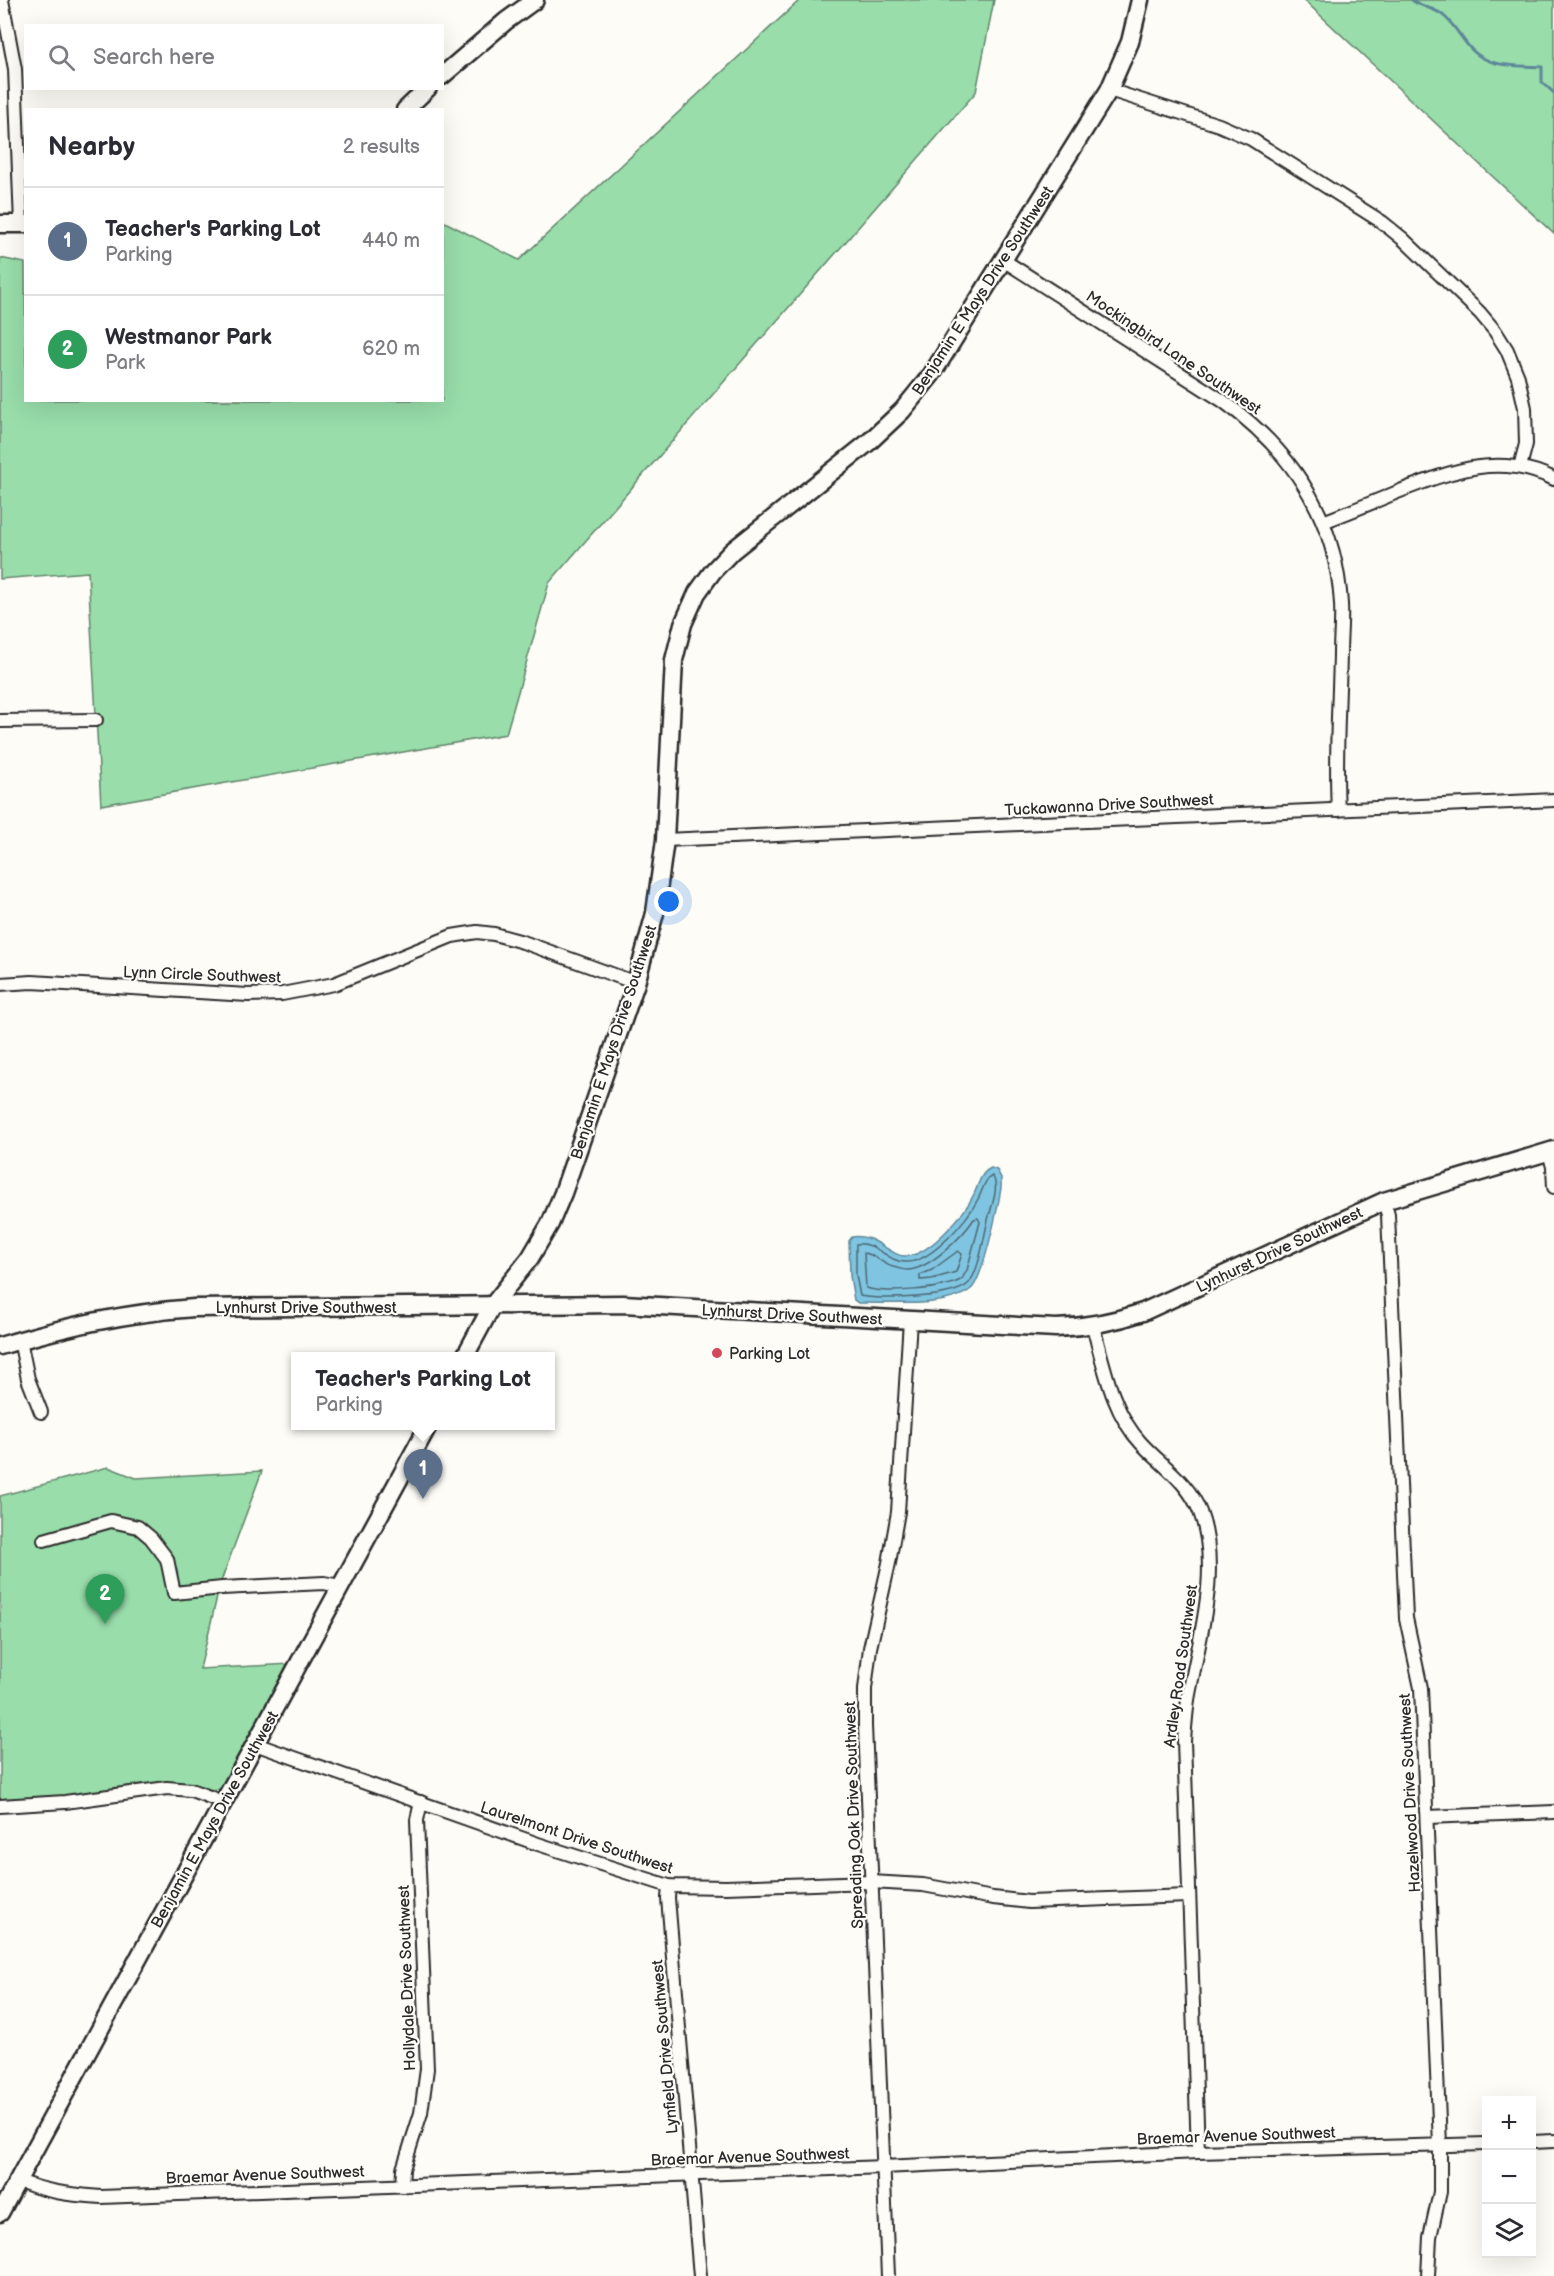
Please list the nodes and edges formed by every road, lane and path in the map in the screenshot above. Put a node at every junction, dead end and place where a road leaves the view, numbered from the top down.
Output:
1 (2, 0) edge
2 (535, 0) edge
3 (1140, 0) edge
4 (445, 69) edge
5 (426, 90) edge
6 (1109, 90) junction
7 (407, 108) edge
8 (0, 224) edge
9 (23, 224) edge
10 (1003, 260) junction
11 (1520, 467) junction
12 (1554, 479) edge
13 (1323, 522) junction
14 (96, 720) dead end
15 (0, 721) edge
16 (1554, 800) edge
17 (1338, 810) junction
18 (664, 840) junction
19 (636, 983) junction
20 (0, 984) edge
21 (1552, 1151) edge
22 (1554, 1187) edge
23 (1384, 1201) junction
24 (492, 1306) junction
25 (910, 1320) junction
26 (1093, 1326) junction
27 (20, 1340) junction
28 (0, 1346) edge
29 (467, 1352) edge
30 (41, 1412) dead end
31 (425, 1430) edge
32 (44, 1540) dead end
33 (340, 1586) junction
34 (255, 1744) junction
35 (223, 1802) junction
36 (421, 1802) junction
37 (0, 1806) edge
38 (1554, 1812) edge
39 (1427, 1817) junction
40 (871, 1882) junction
41 (669, 1886) junction
42 (1188, 1896) junction
43 (1554, 2141) edge
44 (1536, 2142) edge
45 (1482, 2144) edge
46 (1440, 2145) junction
47 (1198, 2152) junction
48 (884, 2167) junction
49 (691, 2174) junction
50 (17, 2180) junction
51 (402, 2186) junction
52 (0, 2213) edge
53 (699, 2276) edge
54 (888, 2276) edge
55 (1428, 2276) edge

1 - 9 street
2 - 4 street
3 - 6 street, Benjamin E Mays Drive Southwest
5 - 7 street
6 - 10 street, Benjamin E Mays Drive Southwest
6 - 11 street
8 - 9 street
10 - 13 street, Mockingbird Lane Southwest
10 - 18 street, Benjamin E Mays Drive Southwest
11 - 12 street
11 - 13 street
13 - 17 street, Mockingbird Lane Southwest
14 - 15 street
16 - 17 street, Tuckawanna Drive Southwest
17 - 18 street, Tuckawanna Drive Southwest
18 - 19 street, Benjamin E Mays Drive Southwest
19 - 20 street, Lynn Circle Southwest
19 - 24 street, Benjamin E Mays Drive Southwest
21 - 22 street
21 - 23 street, Lynhurst Drive Southwest
23 - 26 street, Lynhurst Drive Southwest
23 - 39 street, Hazelwood Drive Southwest
24 - 25 street, Lynhurst Drive Southwest
24 - 27 street, Lynhurst Drive Southwest
24 - 29 street, Benjamin E Mays Drive Southwest
25 - 26 street, Lynhurst Drive Southwest
25 - 40 street, Spreading Oak Drive Southwest
26 - 42 street, Ardley Road Southwest
27 - 28 street, Lynhurst Drive Southwest
27 - 30 street
31 - 33 street, Benjamin E Mays Drive Southwest
32 - 33 street
33 - 34 street, Benjamin E Mays Drive Southwest
34 - 35 street, Benjamin E Mays Drive Southwest
34 - 36 street, Laurelmont Drive Southwest
35 - 37 street
35 - 50 street, Benjamin E Mays Drive Southwest
36 - 41 street, Laurelmont Drive Southwest
36 - 51 street, Hollydale Drive Southwest
38 - 39 street
39 - 46 street, Hazelwood Drive Southwest
40 - 41 street, Laurelmont Drive Southwest
40 - 42 street, Laurelmont Drive Southwest
40 - 48 street, Spreading Oak Drive Southwest
41 - 49 street, Lynfield Drive Southwest
42 - 47 street, Ardley Road Southwest
43 - 44 street
45 - 46 street, Braemar Avenue Southwest
46 - 47 street, Braemar Avenue Southwest
46 - 55 street, Hazelwood Drive Southwest
47 - 48 street, Braemar Avenue Southwest
48 - 49 street, Braemar Avenue Southwest
48 - 54 street, Spreading Oak Drive Southwest
49 - 51 street, Braemar Avenue Southwest
49 - 53 street, Lynfield Drive Southwest
50 - 51 street, Braemar Avenue Southwest
50 - 52 street, Benjamin E Mays Drive Southwest

